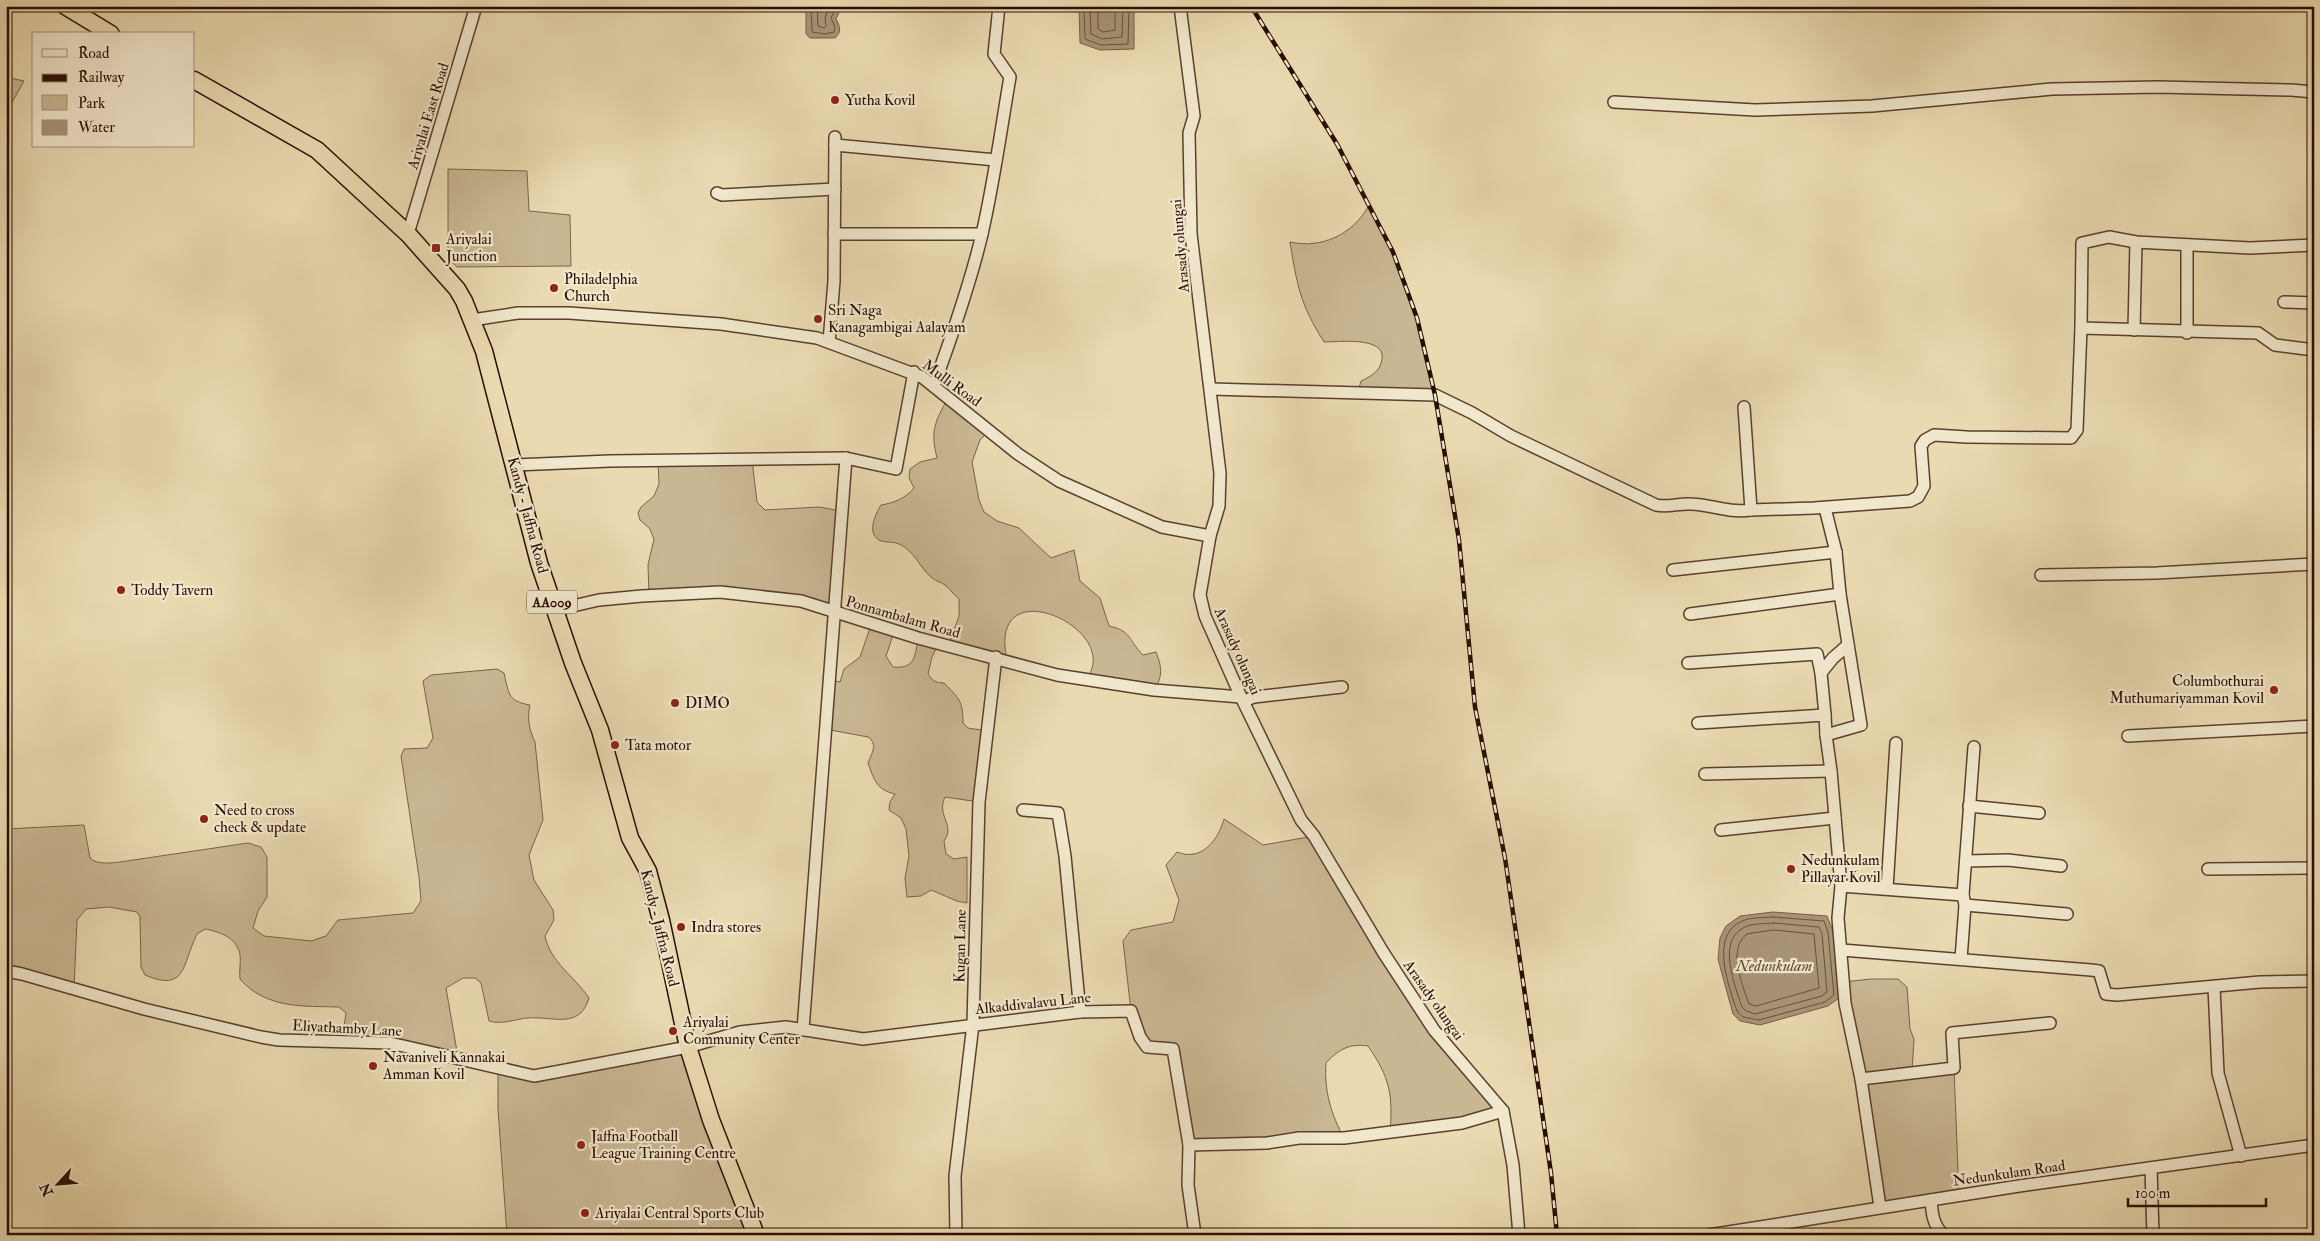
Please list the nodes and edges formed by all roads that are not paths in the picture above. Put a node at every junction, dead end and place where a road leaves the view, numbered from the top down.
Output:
1 (65, 6) edge
2 (476, 6) edge
3 (999, 6) edge
4 (1180, 6) edge
5 (108, 32) edge
6 (195, 81) edge
7 (2314, 92) edge
8 (1614, 102) dead end
9 (996, 160) junction
10 (835, 189) junction
11 (717, 194) dead end
12 (408, 234) junction
13 (834, 234) junction
14 (982, 234) junction
15 (2136, 242) junction
16 (2187, 245) junction
17 (2314, 245) edge
18 (2284, 302) dead end
19 (2314, 303) edge
20 (472, 320) junction
21 (2081, 328) junction
22 (2134, 330) junction
23 (2187, 333) junction
24 (829, 342) junction
25 (2314, 350) edge
26 (914, 372) junction
27 (934, 386) junction
28 (1212, 389) junction
29 (1744, 406) dead end
30 (846, 458) junction
31 (515, 465) junction
32 (1825, 508) junction
33 (1751, 510) junction
34 (1210, 536) junction
35 (1836, 552) junction
36 (2314, 564) edge
37 (1673, 570) dead end
38 (2041, 575) dead end
39 (1840, 594) junction
40 (555, 610) junction
41 (833, 612) junction
42 (1690, 614) dead end
43 (1848, 645) junction
44 (996, 657) junction
45 (1688, 663) dead end
46 (1821, 673) junction
47 (1342, 687) dead end
48 (1242, 699) junction
49 (1825, 715) junction
50 (1698, 723) dead end
51 (2314, 726) edge
52 (1826, 736) junction
53 (2128, 736) dead end
54 (1896, 743) dead end
55 (1974, 747) dead end
56 (1831, 771) junction
57 (1705, 774) dead end
58 (1969, 806) junction
59 (1023, 810) dead end
60 (2039, 813) dead end
61 (1835, 818) junction
62 (1721, 830) dead end
63 (1966, 861) junction
64 (2061, 866) dead end
65 (2314, 868) edge
66 (2208, 869) dead end
67 (1841, 886) junction
68 (1887, 889) junction
69 (1964, 900) junction
70 (2067, 914) dead end
71 (1842, 950) junction
72 (1961, 959) junction
73 (6, 971) edge
74 (2314, 981) edge
75 (2214, 987) junction
76 (1080, 1012) junction
77 (2050, 1023) dead end
78 (973, 1024) junction
79 (803, 1030) junction
80 (688, 1047) junction
81 (1861, 1079) junction
82 (1503, 1111) junction
83 (2314, 1145) edge
84 (1189, 1146) junction
85 (2241, 1156) junction
86 (2152, 1168) junction
87 (1932, 1200) junction
88 (1880, 1207) junction
89 (2314, 1234) edge
90 (756, 1235) edge
91 (956, 1235) edge
92 (1195, 1235) edge
93 (1519, 1235) edge
94 (1709, 1235) edge
95 (1943, 1235) edge
96 (2153, 1235) edge
97 (2308, 1235) edge

1 - 5 highway
2 - 12 street, Ariyalai East Road
3 - 9 street
4 - 28 street, Arasady olungai
6 - 12 highway, Kandy - Jaffna Road / AA009
7 - 8 street
9 - 10 street
9 - 14 street
10 - 11 street
10 - 13 street
12 - 20 highway, Kandy - Jaffna Road / AA009
13 - 14 street
13 - 24 street
14 - 27 street
15 - 16 street
15 - 21 street
15 - 22 street
16 - 17 street
16 - 23 street
18 - 19 street
20 - 24 street, Mulli Road
20 - 31 highway, Kandy - Jaffna Road / AA009
21 - 22 street
21 - 32 street
22 - 23 street
23 - 25 street
24 - 26 street, Mulli Road
26 - 27 street, Mulli Road
26 - 30 street
27 - 34 street, Mulli Road
28 - 33 street
28 - 34 street, Arasady olungai
29 - 33 street
30 - 31 street
30 - 41 street
31 - 40 highway, Kandy - Jaffna Road / AA009
32 - 33 street
32 - 35 street
34 - 48 street, Arasady olungai
35 - 37 street
35 - 39 street
36 - 38 street
39 - 42 street
39 - 43 street
40 - 41 street, Ponnambalam Road
40 - 80 highway, Kandy - Jaffna Road / AA009
41 - 44 street, Ponnambalam Road
41 - 79 street
43 - 46 street
43 - 52 street
44 - 48 street, Ponnambalam Road
44 - 78 street, Kugan Lane
45 - 46 street
46 - 49 street
47 - 48 street, Ponnambalam Road
48 - 82 street, Arasady olungai
49 - 50 street
49 - 52 street
51 - 53 street
52 - 56 street
54 - 68 street
55 - 58 street
56 - 57 street
56 - 61 street
58 - 60 street
58 - 63 street
59 - 76 street
61 - 62 street
61 - 67 street
63 - 64 street
63 - 69 street
65 - 66 street
67 - 68 street
67 - 71 street
68 - 69 street
69 - 70 street
69 - 72 street
71 - 72 street
71 - 81 street
72 - 75 street
73 - 80 street, Eliyathamby Lane
74 - 75 street
75 - 85 street
76 - 78 street, Alkaddivalavu Lane
76 - 84 street, Alkaddivalavu Lane
77 - 81 street
78 - 79 street, Alkaddivalavu Lane
78 - 91 street, Kugan Lane
79 - 80 street, Alkaddivalavu Lane
80 - 90 highway, Kandy - Jaffna Road / AA009
81 - 88 street
82 - 84 street
82 - 93 street, Arasady olungai
83 - 85 street, Nedunkulam Road
84 - 92 street, Alkaddivalavu Lane
85 - 86 street, Nedunkulam Road
86 - 87 street, Nedunkulam Road
86 - 96 street
87 - 88 street, Nedunkulam Road
87 - 95 street
88 - 94 street, Nedunkulam Road
89 - 97 street

